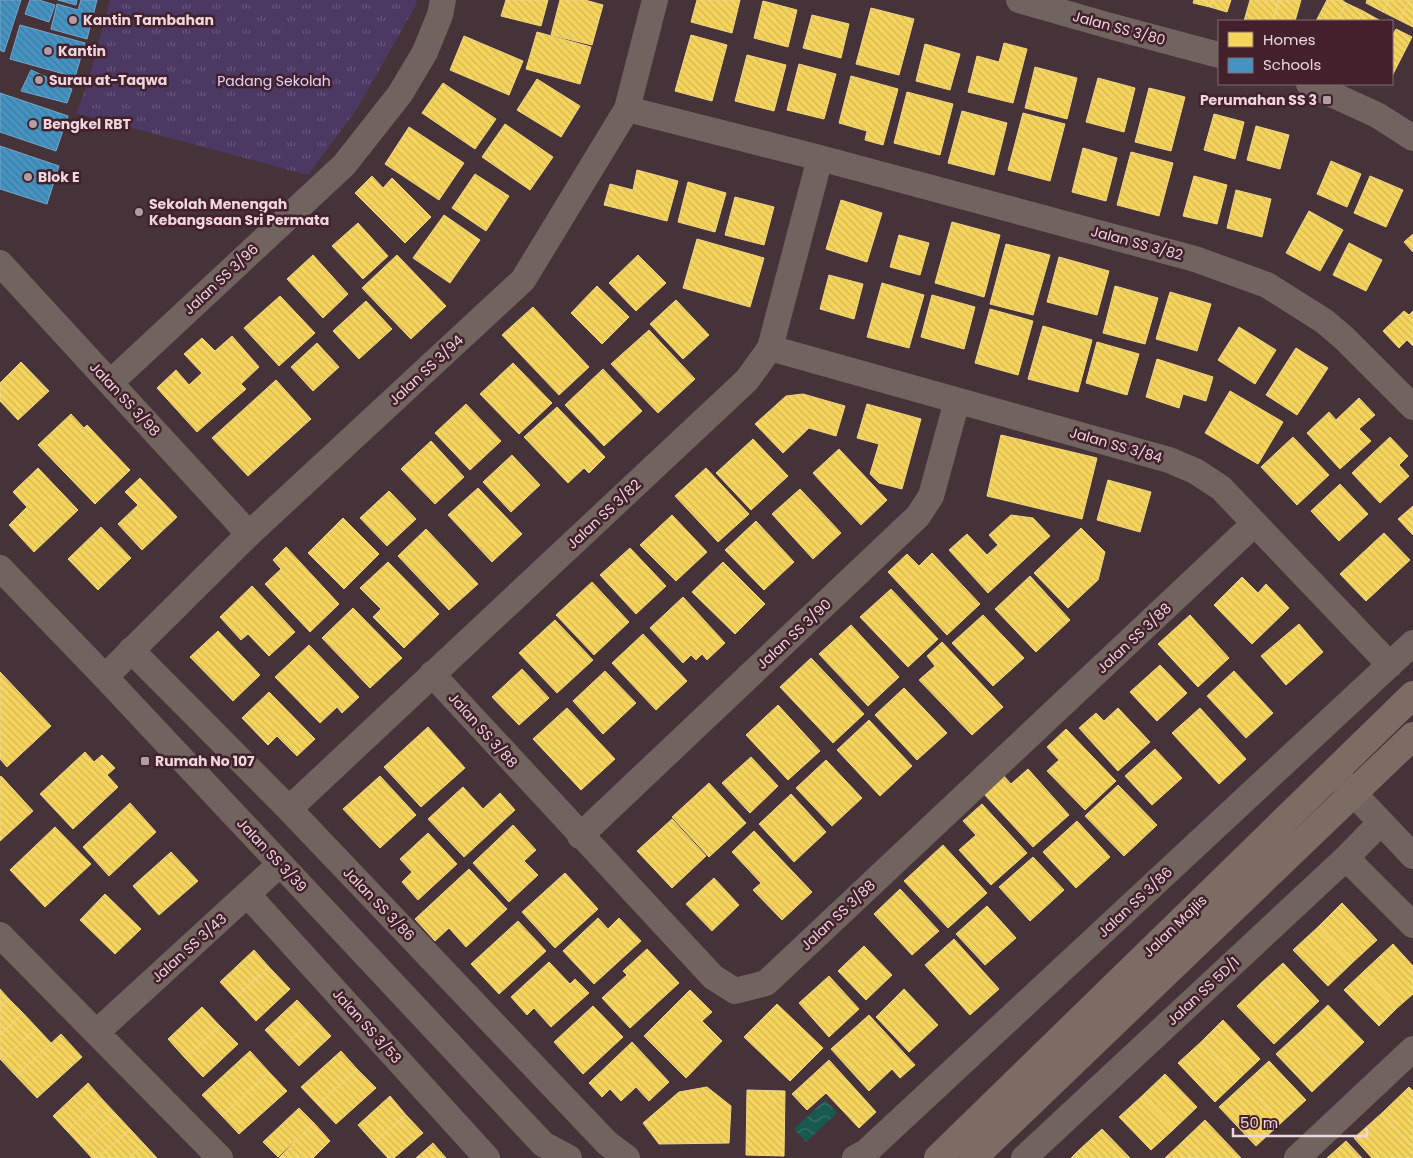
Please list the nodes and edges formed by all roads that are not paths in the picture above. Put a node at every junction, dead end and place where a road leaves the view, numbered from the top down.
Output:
1 (443, 0) edge
2 (655, 0) edge
3 (1019, 0) edge
4 (1218, 55) edge
5 (1311, 85) edge
6 (627, 109) junction
7 (1413, 138) edge
8 (820, 158) junction
9 (0, 263) edge
10 (770, 348) junction
11 (110, 383) junction
12 (957, 401) junction
13 (1413, 407) edge
14 (1254, 524) junction
15 (249, 534) junction
16 (0, 568) edge
17 (1413, 643) edge
18 (131, 650) junction
19 (1390, 665) junction
20 (432, 674) junction
21 (105, 678) junction
22 (1413, 695) edge
23 (1413, 736) edge
24 (1333, 771) junction
25 (1353, 794) junction
26 (289, 809) junction
27 (1381, 822) junction
28 (580, 836) junction
29 (1413, 856) edge
30 (1346, 858) junction
31 (280, 864) junction
32 (247, 894) junction
33 (1413, 925) edge
34 (0, 935) edge
35 (97, 1032) junction
36 (1413, 1049) edge
37 (545, 1151) edge
38 (220, 1158) edge
39 (487, 1158) edge
40 (569, 1158) edge
41 (627, 1158) edge
42 (855, 1158) edge
43 (938, 1158) edge
44 (973, 1158) edge
45 (1024, 1158) edge
46 (1297, 1158) edge

1 - 11 street, Jalan SS 3/96
2 - 6 street, Jalan SS 3/94
3 - 4 street, Jalan SS 3/80
5 - 7 street
6 - 8 street, Jalan SS 3/82
6 - 15 street, Jalan SS 3/94
8 - 10 street, Jalan SS 3/82
8 - 13 street, Jalan SS 3/82
9 - 11 street, Jalan SS 3/98
10 - 12 street, Jalan SS 3/84
10 - 20 street, Jalan SS 3/82
11 - 15 street, Jalan SS 3/98
12 - 14 street, Jalan SS 3/84
12 - 28 street, Jalan SS 3/90
14 - 19 street, Jalan SS 3/84
14 - 28 street, Jalan SS 3/88
15 - 18 street, Jalan SS 3/94
16 - 21 street, Jalan SS 3/39
17 - 19 street, Jalan SS 3/86
18 - 21 street, Jalan SS 3/94
18 - 26 street, Jalan SS 3/86
19 - 42 street, Jalan SS 3/86
20 - 26 street, Jalan SS 3/82
20 - 28 street, Jalan SS 3/88
21 - 31 street, Jalan SS 3/39
22 - 24 main road, Jalan Majlis
23 - 25 main road, Jalan Majlis
24 - 25 street
24 - 43 main road, Jalan Majlis
25 - 27 street
25 - 44 main road, Jalan Majlis
26 - 41 street, Jalan SS 3/86
27 - 29 street
27 - 30 street, Jalan SS 5D/1
30 - 33 street
30 - 45 street, Jalan SS 5D/1
31 - 32 street, Jalan SS 3/43
31 - 37 street, Jalan SS 3/39
32 - 35 street, Jalan SS 3/43
32 - 39 street, Jalan SS 3/53
34 - 35 street
35 - 38 street
36 - 46 street
37 - 40 street, Jalan SS 3/39

